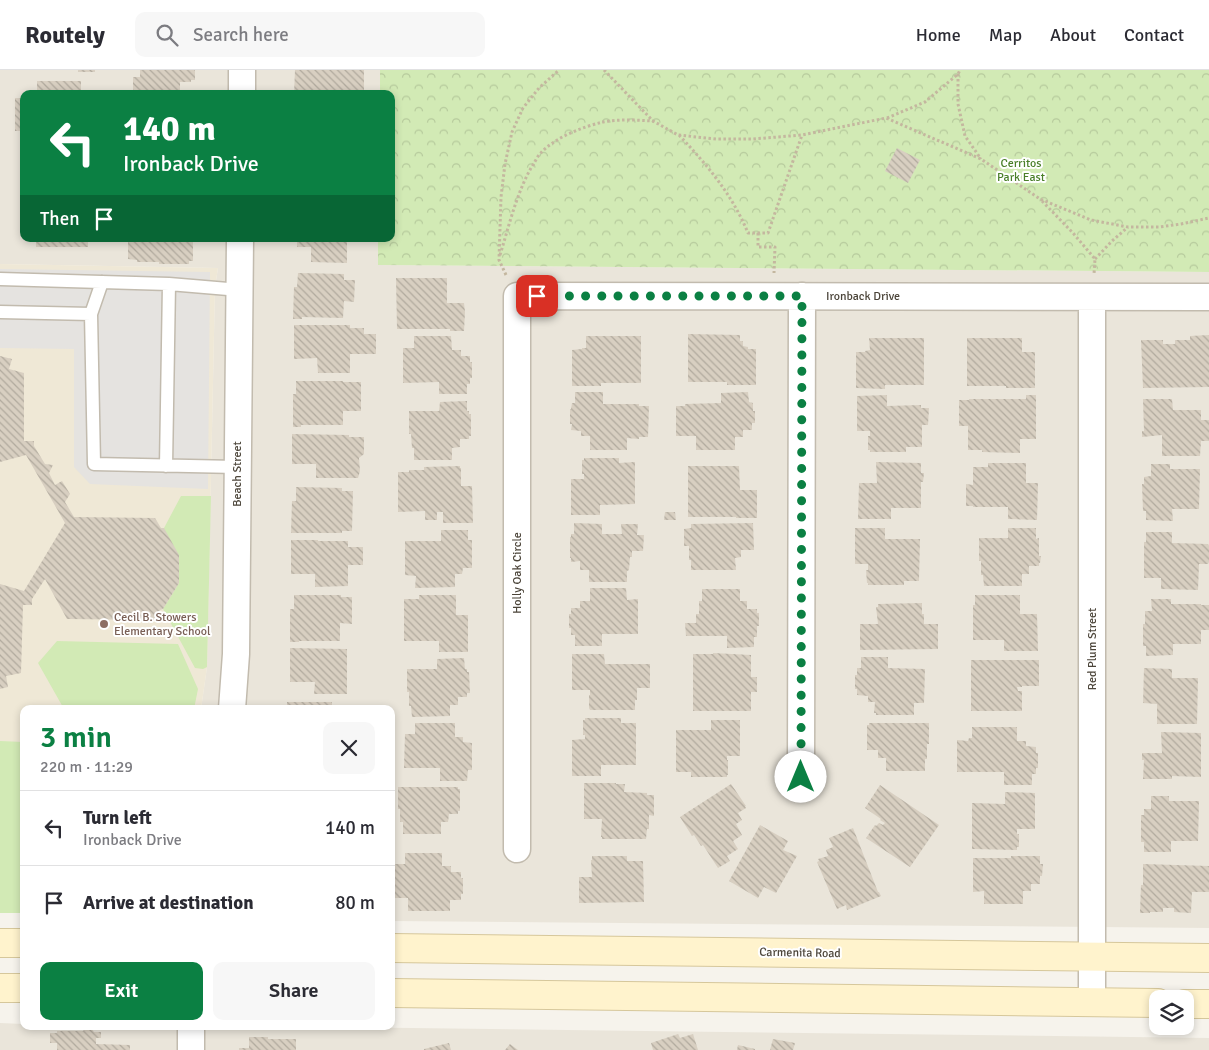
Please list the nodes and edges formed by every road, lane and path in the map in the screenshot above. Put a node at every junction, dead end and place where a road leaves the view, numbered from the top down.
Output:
1 (242, 70) edge
2 (559, 70) edge
3 (604, 70) edge
4 (959, 72) edge
5 (242, 90) edge
6 (886, 118) junction
7 (653, 121) junction
8 (678, 135) junction
9 (802, 135) junction
10 (981, 159) junction
11 (1040, 199) junction
12 (1209, 218) edge
13 (1128, 226) junction
14 (758, 233) junction
15 (240, 242) edge
16 (1095, 259) junction
17 (498, 260) junction
18 (0, 279) edge
19 (102, 282) junction
20 (169, 284) junction
21 (240, 290) junction
22 (517, 296) junction
23 (773, 296) junction
24 (802, 296) junction
25 (1092, 297) junction
26 (1209, 297) edge
27 (0, 312) edge
28 (91, 314) junction
29 (166, 466) junction
30 (237, 466) junction
31 (232, 705) edge
32 (801, 777) dead end
33 (517, 849) dead end
34 (0, 943) edge
35 (20, 943) edge
36 (395, 948) edge
37 (1092, 957) junction
38 (1209, 958) edge
39 (0, 988) edge
40 (20, 988) edge
41 (395, 993) edge
42 (1092, 1002) junction
43 (1149, 1003) edge
44 (1194, 1004) edge
45 (1209, 1004) edge
46 (191, 1030) edge
47 (190, 1050) edge

1 - 5 street
2 - 17 path
3 - 7 path
4 - 6 path
4 - 10 path
6 - 9 path
6 - 10 path
7 - 8 path
7 - 17 path
8 - 9 path
8 - 14 path
9 - 14 path
10 - 11 path
11 - 13 path
11 - 16 path
12 - 13 path
13 - 16 path
14 - 23 path
15 - 21 street, Beach Street
16 - 25 path
17 - 22 path
18 - 19 lane
19 - 20 lane
19 - 28 lane
20 - 21 lane
20 - 29 lane
21 - 30 street, Beach Street
22 - 23 street, Ironback Drive
22 - 33 street, Holly Oak Circle
23 - 24 street, Ironback Drive
24 - 25 street, Ironback Drive
24 - 32 street
25 - 26 street, Ironback Drive
25 - 37 street, Red Plum Street
27 - 28 lane
28 - 29 lane
29 - 30 lane
30 - 31 street, Beach Street
34 - 35 main road
36 - 37 main road, Carmenita Road
37 - 38 main road, Carmenita Road
37 - 42 street, Red Plum Street
39 - 40 main road
41 - 42 main road
42 - 43 main road
44 - 45 main road
46 - 47 street

